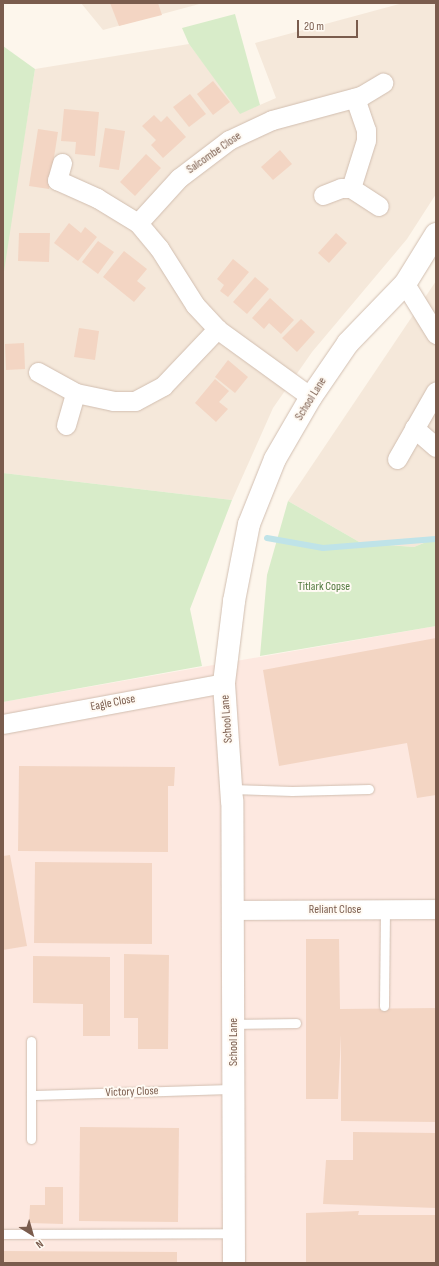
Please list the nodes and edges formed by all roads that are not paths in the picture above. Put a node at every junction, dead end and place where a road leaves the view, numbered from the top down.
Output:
1 (384, 83) dead end
2 (355, 98) junction
3 (62, 163) dead end
4 (351, 188) junction
5 (323, 195) dead end
6 (379, 206) dead end
7 (138, 223) junction
8 (436, 234) edge
9 (405, 284) junction
10 (217, 329) junction
11 (436, 334) edge
12 (38, 372) dead end
13 (436, 391) edge
14 (75, 393) junction
15 (311, 397) junction
16 (66, 425) dead end
17 (414, 428) junction
18 (436, 447) edge
19 (397, 459) dead end
20 (224, 683) junction
21 (3, 724) edge
22 (369, 788) dead end
23 (232, 789) junction
24 (436, 909) edge
25 (233, 910) junction
26 (385, 910) junction
27 (384, 1006) dead end
28 (296, 1023) dead end
29 (234, 1024) junction
30 (31, 1041) dead end
31 (234, 1089) junction
32 (31, 1095) junction
33 (31, 1139) dead end
34 (234, 1233) junction
35 (3, 1234) edge
36 (234, 1263) edge

1 - 2 street, Salcombe Close
2 - 4 street
2 - 7 street, Salcombe Close
3 - 7 street
4 - 5 street
4 - 6 street
7 - 10 street
8 - 9 street, School Lane
9 - 11 street
9 - 15 street, School Lane
10 - 14 street
10 - 15 street
12 - 14 street
13 - 17 street
14 - 16 street
15 - 20 street, School Lane
17 - 18 street
17 - 19 street
20 - 21 street, Eagle Close
20 - 23 street, School Lane
22 - 23 lane
23 - 25 street, School Lane
24 - 26 street, Reliant Close
25 - 26 street, Reliant Close
25 - 29 street, School Lane
26 - 27 lane
28 - 29 lane
29 - 31 street, School Lane
30 - 32 lane
31 - 32 lane, Victory Close
31 - 34 street, School Lane
32 - 33 lane
34 - 35 lane
34 - 36 street, School Lane

